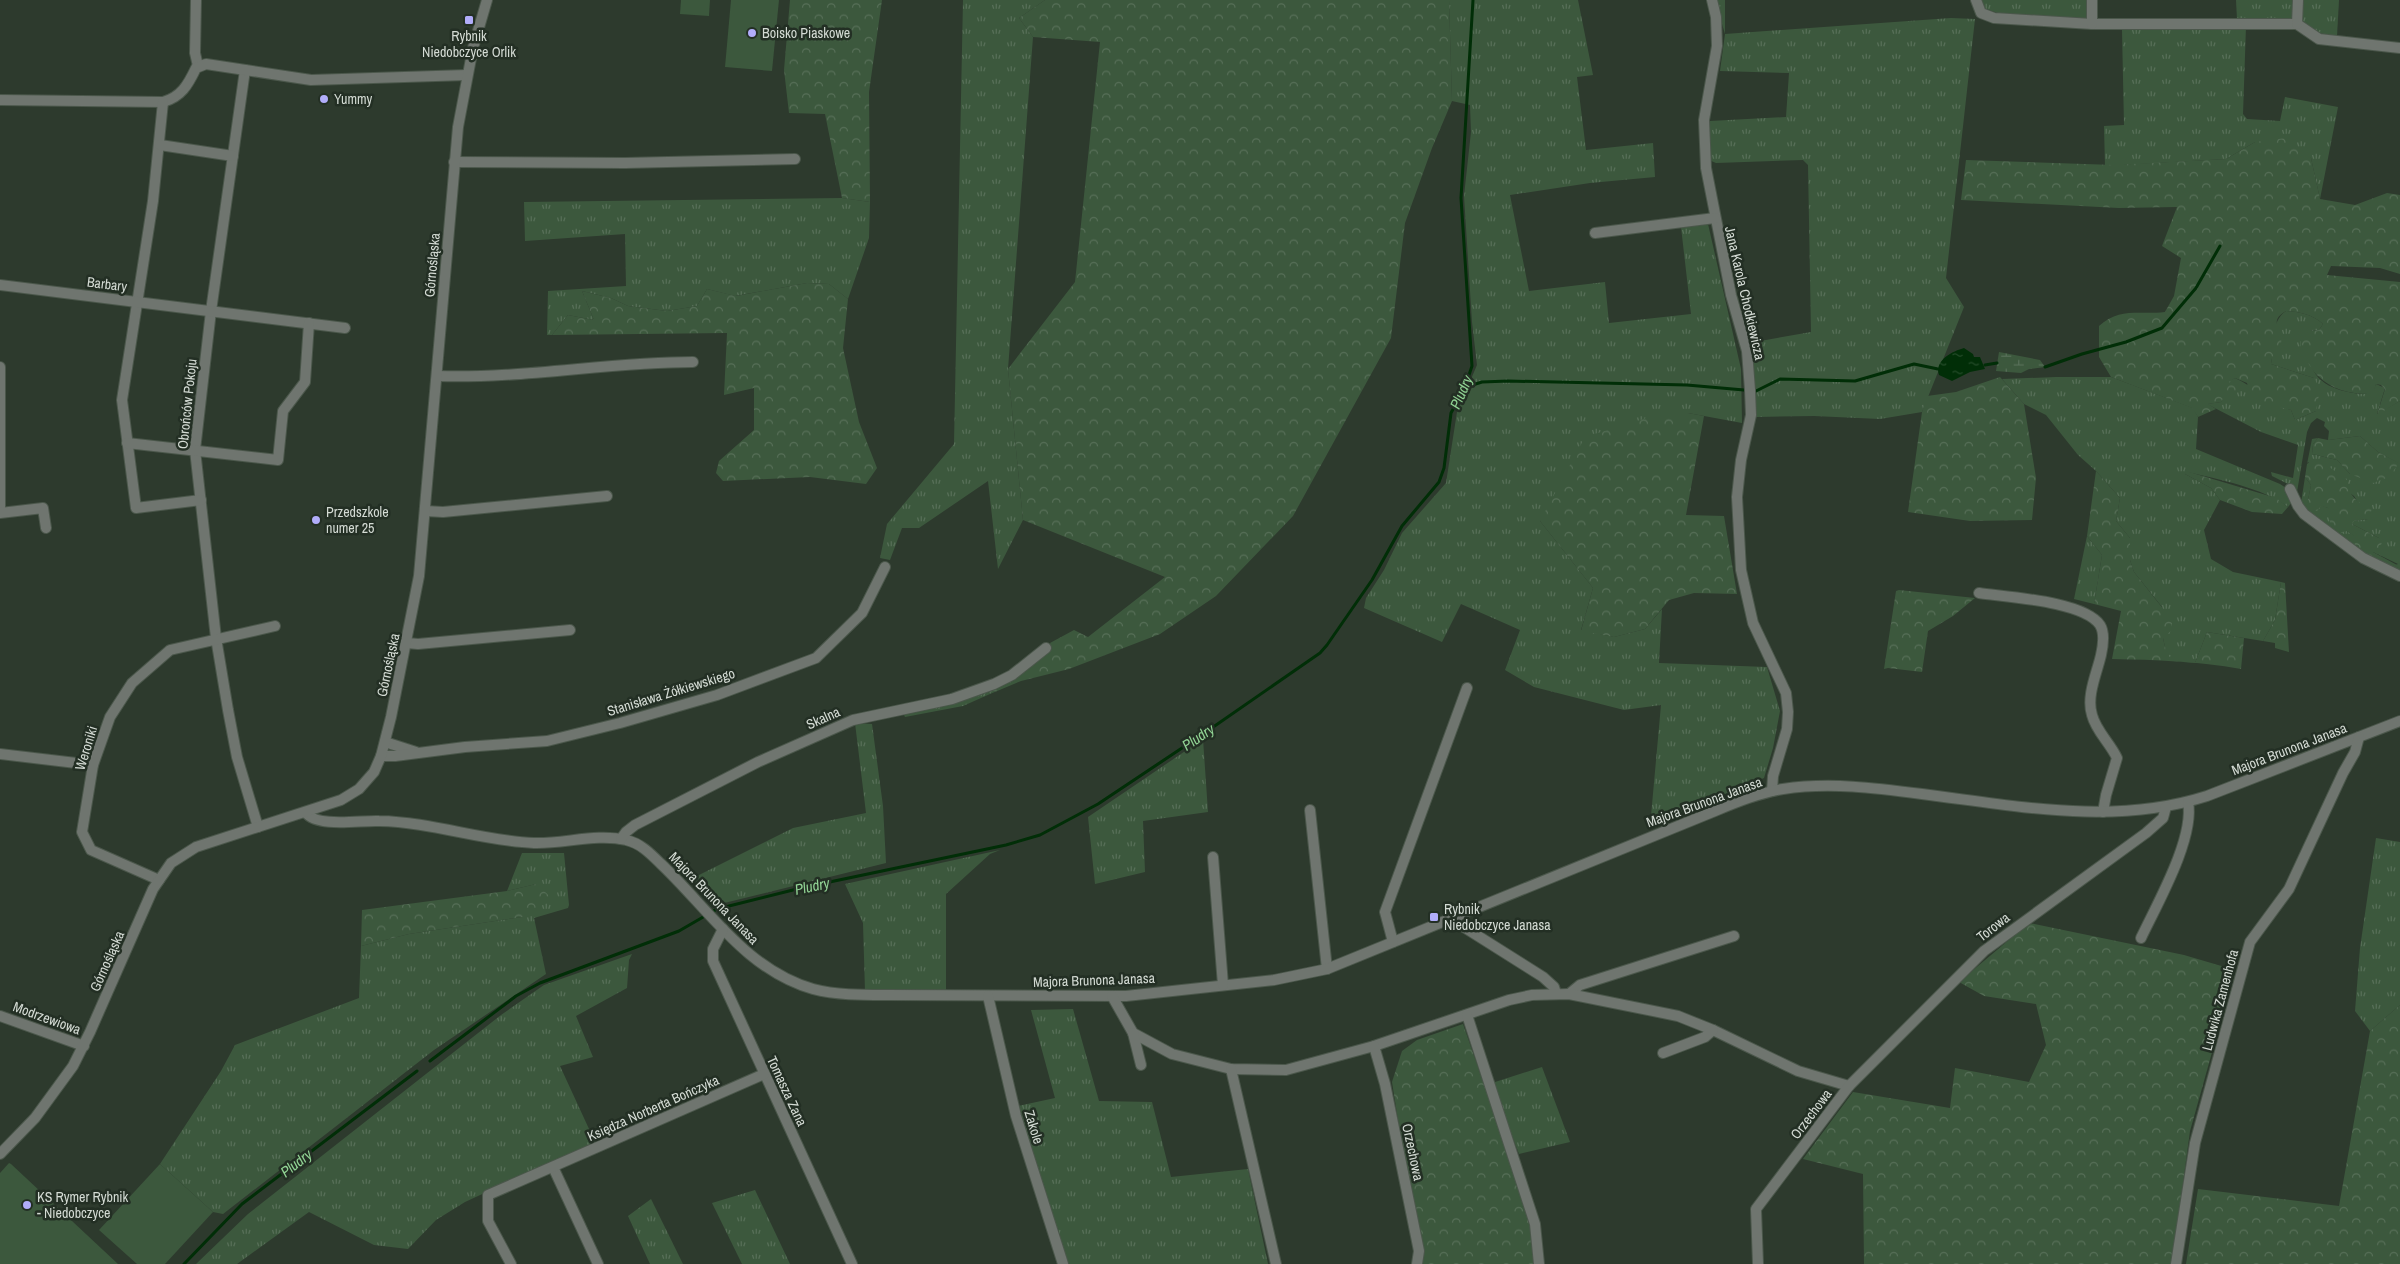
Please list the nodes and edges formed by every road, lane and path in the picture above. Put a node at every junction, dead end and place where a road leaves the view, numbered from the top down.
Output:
1 (196, 0) edge
2 (487, 0) edge
3 (1712, 0) edge
4 (1976, 0) edge
5 (2092, 0) edge
6 (2298, 0) edge
7 (2092, 24) junction
8 (2295, 24) junction
9 (2400, 48) edge
10 (198, 66) junction
11 (245, 70) junction
12 (467, 75) junction
13 (0, 100) edge
14 (163, 102) junction
15 (160, 145) junction
16 (233, 156) junction
17 (795, 159) dead end
18 (454, 162) junction
19 (1715, 218) junction
20 (1595, 234) dead end
21 (0, 285) edge
22 (139, 302) junction
23 (211, 311) junction
24 (309, 324) junction
25 (345, 328) dead end
26 (693, 362) dead end
27 (0, 367) edge
28 (437, 376) junction
29 (127, 443) junction
30 (195, 450) junction
31 (2290, 489) dead end
32 (607, 496) dead end
33 (201, 500) junction
34 (426, 511) junction
35 (0, 512) edge
36 (46, 528) dead end
37 (885, 567) dead end
38 (2400, 576) edge
39 (1979, 594) dead end
40 (275, 626) dead end
41 (570, 630) dead end
42 (216, 638) junction
43 (407, 642) junction
44 (1046, 648) dead end
45 (1467, 688) dead end
46 (2400, 721) edge
47 (2359, 737) junction
48 (385, 742) junction
49 (417, 753) junction
50 (0, 754) edge
51 (381, 756) junction
52 (93, 765) junction
53 (1772, 791) junction
54 (2188, 802) junction
55 (2166, 807) junction
56 (1310, 810) dead end
57 (2103, 812) junction
58 (306, 813) junction
59 (258, 827) junction
60 (621, 839) junction
61 (1213, 857) dead end
62 (159, 880) junction
63 (1454, 917) junction
64 (720, 926) junction
65 (1734, 936) dead end
66 (2141, 938) dead end
67 (1393, 942) junction
68 (1327, 968) junction
69 (1223, 986) junction
70 (1556, 993) junction
71 (1569, 994) junction
72 (988, 996) junction
73 (1112, 996) junction
74 (1467, 1015) junction
75 (0, 1016) edge
76 (1713, 1030) junction
77 (1133, 1033) junction
78 (84, 1046) junction
79 (1374, 1046) junction
80 (1663, 1053) dead end
81 (1141, 1065) dead end
82 (1231, 1069) junction
83 (764, 1074) junction
84 (1849, 1086) junction
85 (0, 1154) edge
86 (553, 1167) junction
87 (511, 1264) edge
88 (598, 1264) edge
89 (852, 1264) edge
90 (1063, 1264) edge
91 (1276, 1264) edge
92 (1417, 1264) edge
93 (1539, 1264) edge
94 (1758, 1264) edge
95 (2176, 1264) edge

1 - 10 street
2 - 12 street, Górnośląska
3 - 19 street, Jana Karola Chodkiewicza
4 - 7 street
5 - 7 street
6 - 8 street
7 - 8 street
8 - 9 street
10 - 11 street
10 - 14 street
11 - 12 street
11 - 16 street, Obrońców Pokoju
12 - 18 street, Górnośląska
13 - 14 street
14 - 15 street
15 - 16 street
15 - 22 street
16 - 23 street, Obrońców Pokoju
17 - 18 street
18 - 28 street, Górnośląska
19 - 20 street
19 - 53 street, Jana Karola Chodkiewicza
21 - 22 street, Barbary
22 - 23 street, Barbary
22 - 29 street
23 - 24 street, Barbary
23 - 30 street, Obrońców Pokoju
24 - 25 street, Barbary
24 - 30 street
26 - 28 street
27 - 35 street
28 - 34 street, Górnośląska
29 - 30 street
29 - 33 street
30 - 33 street, Obrońców Pokoju
31 - 38 street
32 - 34 street
33 - 42 street, Obrońców Pokoju
34 - 43 street, Górnośląska
35 - 36 street
37 - 49 street, Stanisława Żółkiewskiego
39 - 57 street
40 - 42 street, Weroniki
41 - 43 street
42 - 52 street, Weroniki
42 - 59 street, Obrońców Pokoju
43 - 48 street, Górnośląska
44 - 60 street, Skalna
45 - 67 street
46 - 47 street, Majora Brunona Janasa
47 - 54 street, Majora Brunona Janasa
47 - 95 street, Ludwika Zamenhofa
48 - 49 street, Stanisława Żółkiewskiego
48 - 51 street, Górnośląska
49 - 51 street, Stanisława Żółkiewskiego
50 - 52 street
51 - 58 street, Górnośląska
52 - 62 street, Weroniki
53 - 57 street, Majora Brunona Janasa
53 - 63 street, Majora Brunona Janasa
54 - 55 street, Majora Brunona Janasa
54 - 66 street
55 - 57 street, Majora Brunona Janasa
55 - 84 street, Torowa
56 - 68 street
58 - 59 street, Górnośląska
58 - 60 street, Majora Brunona Janasa
59 - 62 street, Górnośląska
60 - 64 street, Majora Brunona Janasa
61 - 69 street
62 - 78 street, Górnośląska
63 - 67 street, Majora Brunona Janasa
63 - 70 street
64 - 72 street, Majora Brunona Janasa
64 - 83 street, Tomasza Zana
65 - 71 street
67 - 68 street, Majora Brunona Janasa
68 - 69 street, Majora Brunona Janasa
69 - 73 street, Majora Brunona Janasa
70 - 71 street, Orzechowa
70 - 74 street, Orzechowa
71 - 76 street, Orzechowa
72 - 73 street, Majora Brunona Janasa
72 - 90 street, Zakole
73 - 77 street
74 - 79 street, Orzechowa
74 - 93 street
75 - 78 street, Modrzewiowa
76 - 80 street
76 - 84 street, Orzechowa
77 - 81 street
77 - 82 street, Orzechowa
78 - 85 street, Górnośląska
79 - 82 street, Orzechowa
79 - 92 street, Orzechowa
82 - 91 street
83 - 86 street, Księdza Norberta Bończyka
83 - 89 street, Tomasza Zana
84 - 94 street, Orzechowa
86 - 87 street, Księdza Norberta Bończyka
86 - 88 street

